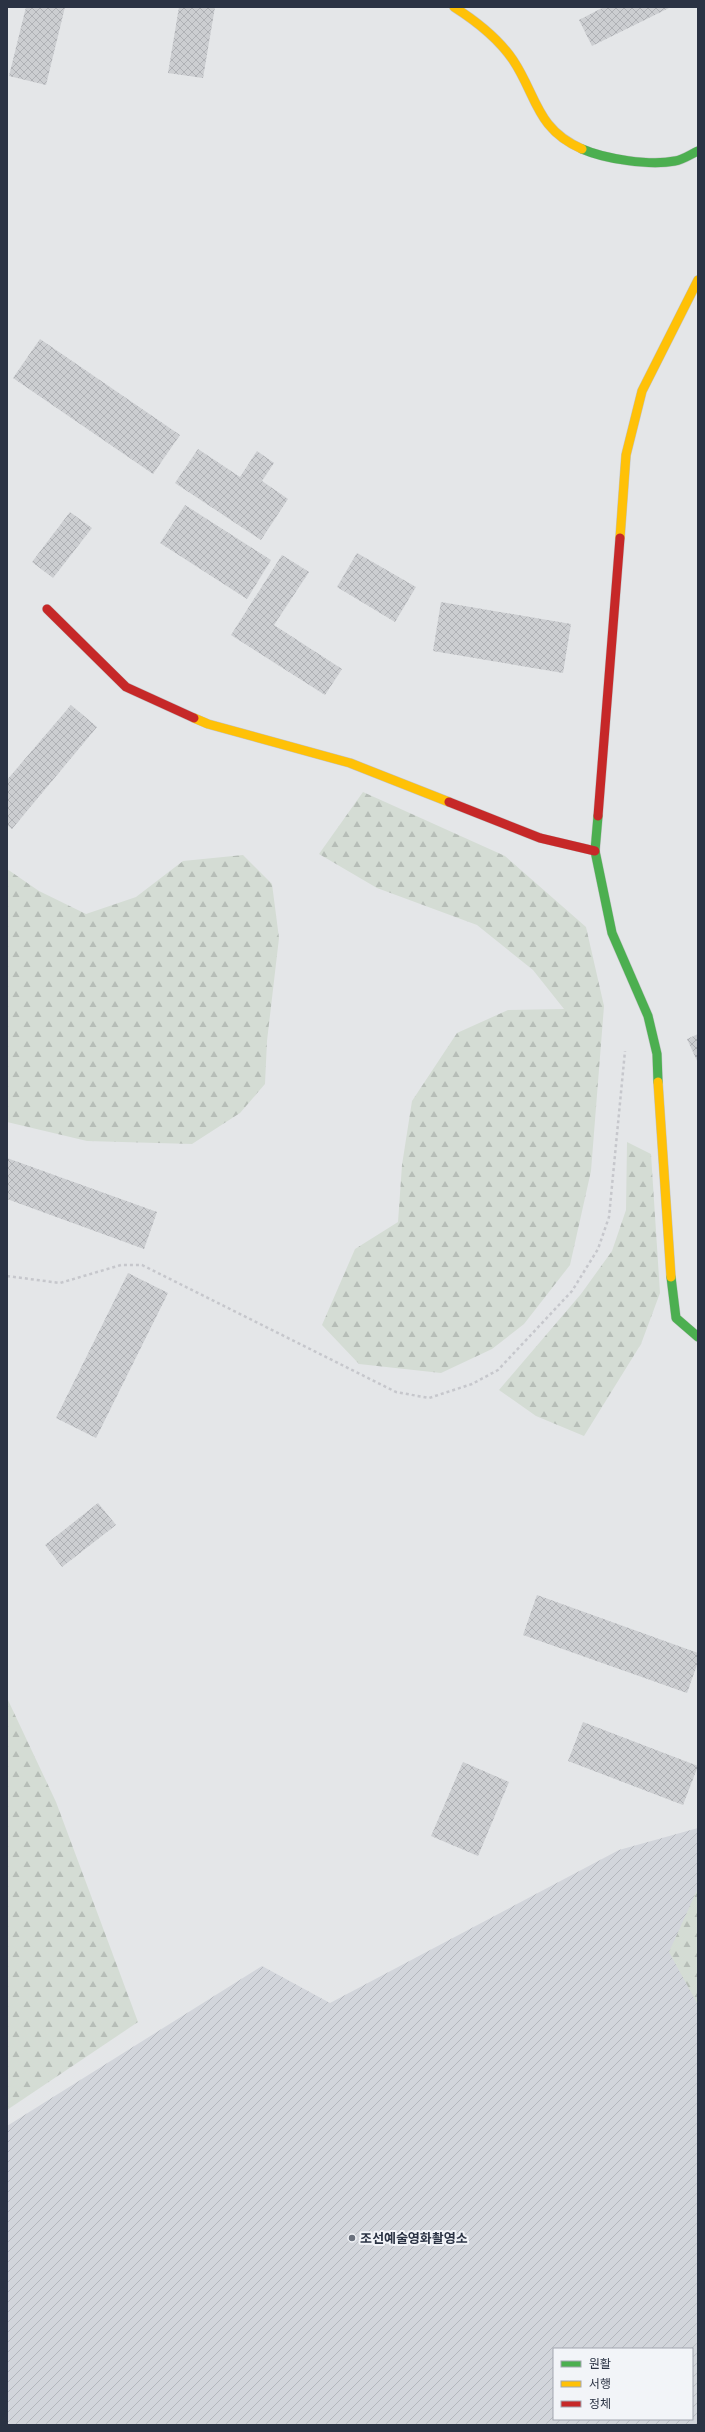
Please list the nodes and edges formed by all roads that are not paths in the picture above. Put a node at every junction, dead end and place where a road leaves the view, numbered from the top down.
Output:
1 (454, 7) edge
2 (698, 151) edge
3 (698, 280) edge
4 (47, 609) dead end
5 (595, 852) junction
6 (698, 1337) edge

1 - 2 street
3 - 5 street
4 - 5 street
5 - 6 street

